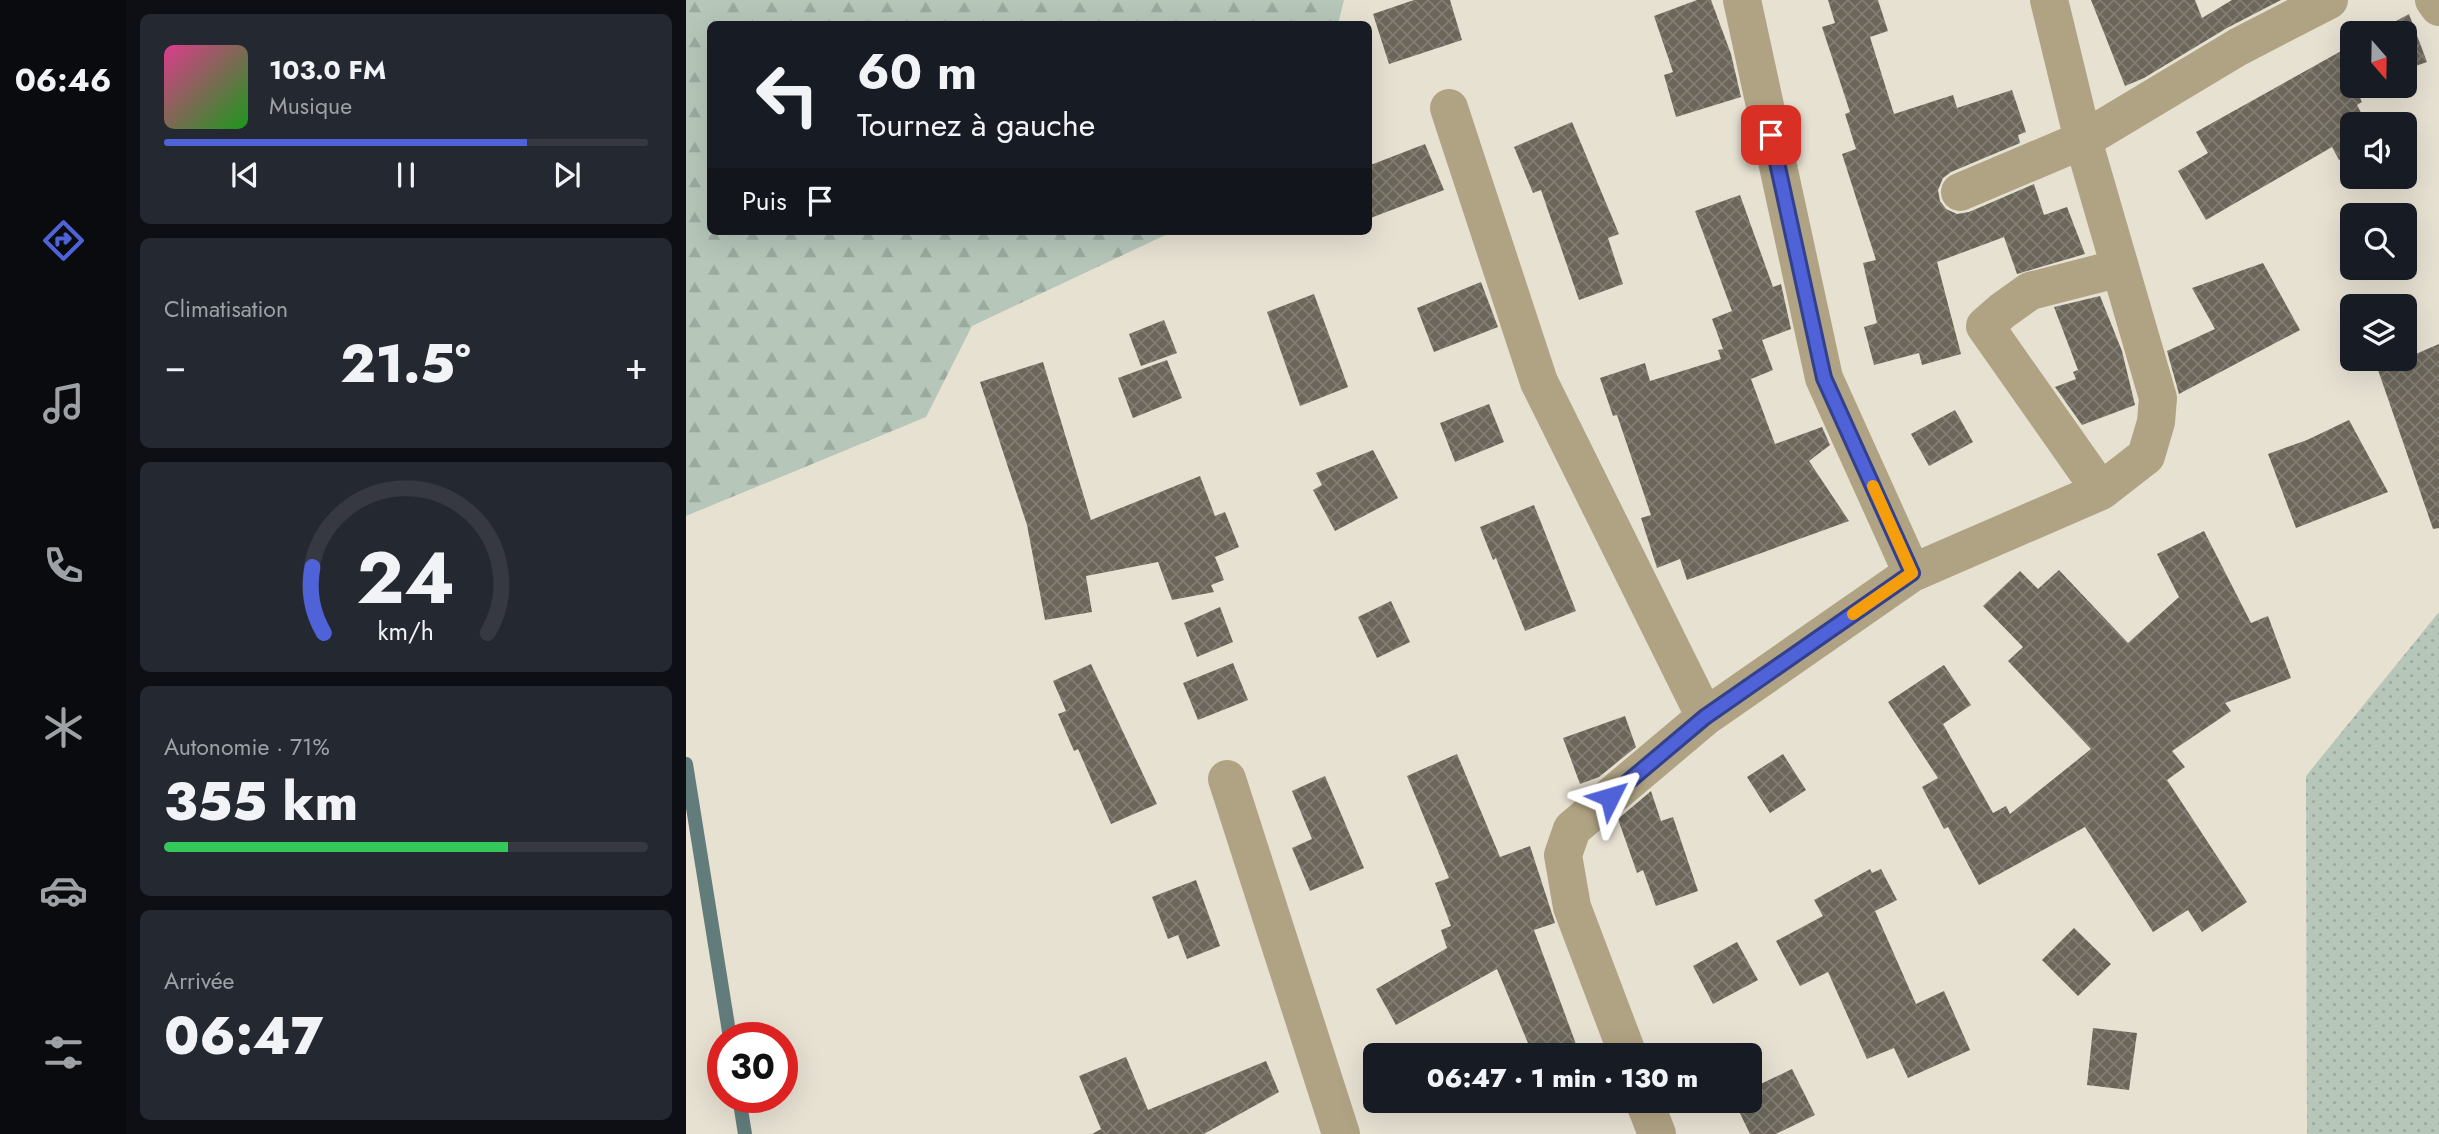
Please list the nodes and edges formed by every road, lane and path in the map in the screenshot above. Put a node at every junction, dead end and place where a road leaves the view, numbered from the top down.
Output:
1 (1742, 0) edge
2 (2049, 0) edge
3 (2329, 0) edge
4 (2434, 0) edge
5 (2439, 7) edge
6 (1449, 108) dead end
7 (2084, 140) junction
8 (1960, 191) dead end
9 (2120, 268) junction
10 (2101, 491) junction
11 (1912, 573) junction
12 (1705, 717) junction
13 (1227, 779) dead end
14 (1623, 1043) edge
15 (1649, 1113) edge
16 (1341, 1134) edge
17 (1657, 1134) edge

1 - 11 street
2 - 7 street
3 - 7 street
4 - 5 street
6 - 12 street
7 - 8 street
7 - 9 street
9 - 10 street
9 - 10 street
10 - 11 street
11 - 12 street
12 - 14 street
13 - 16 street
15 - 17 street

